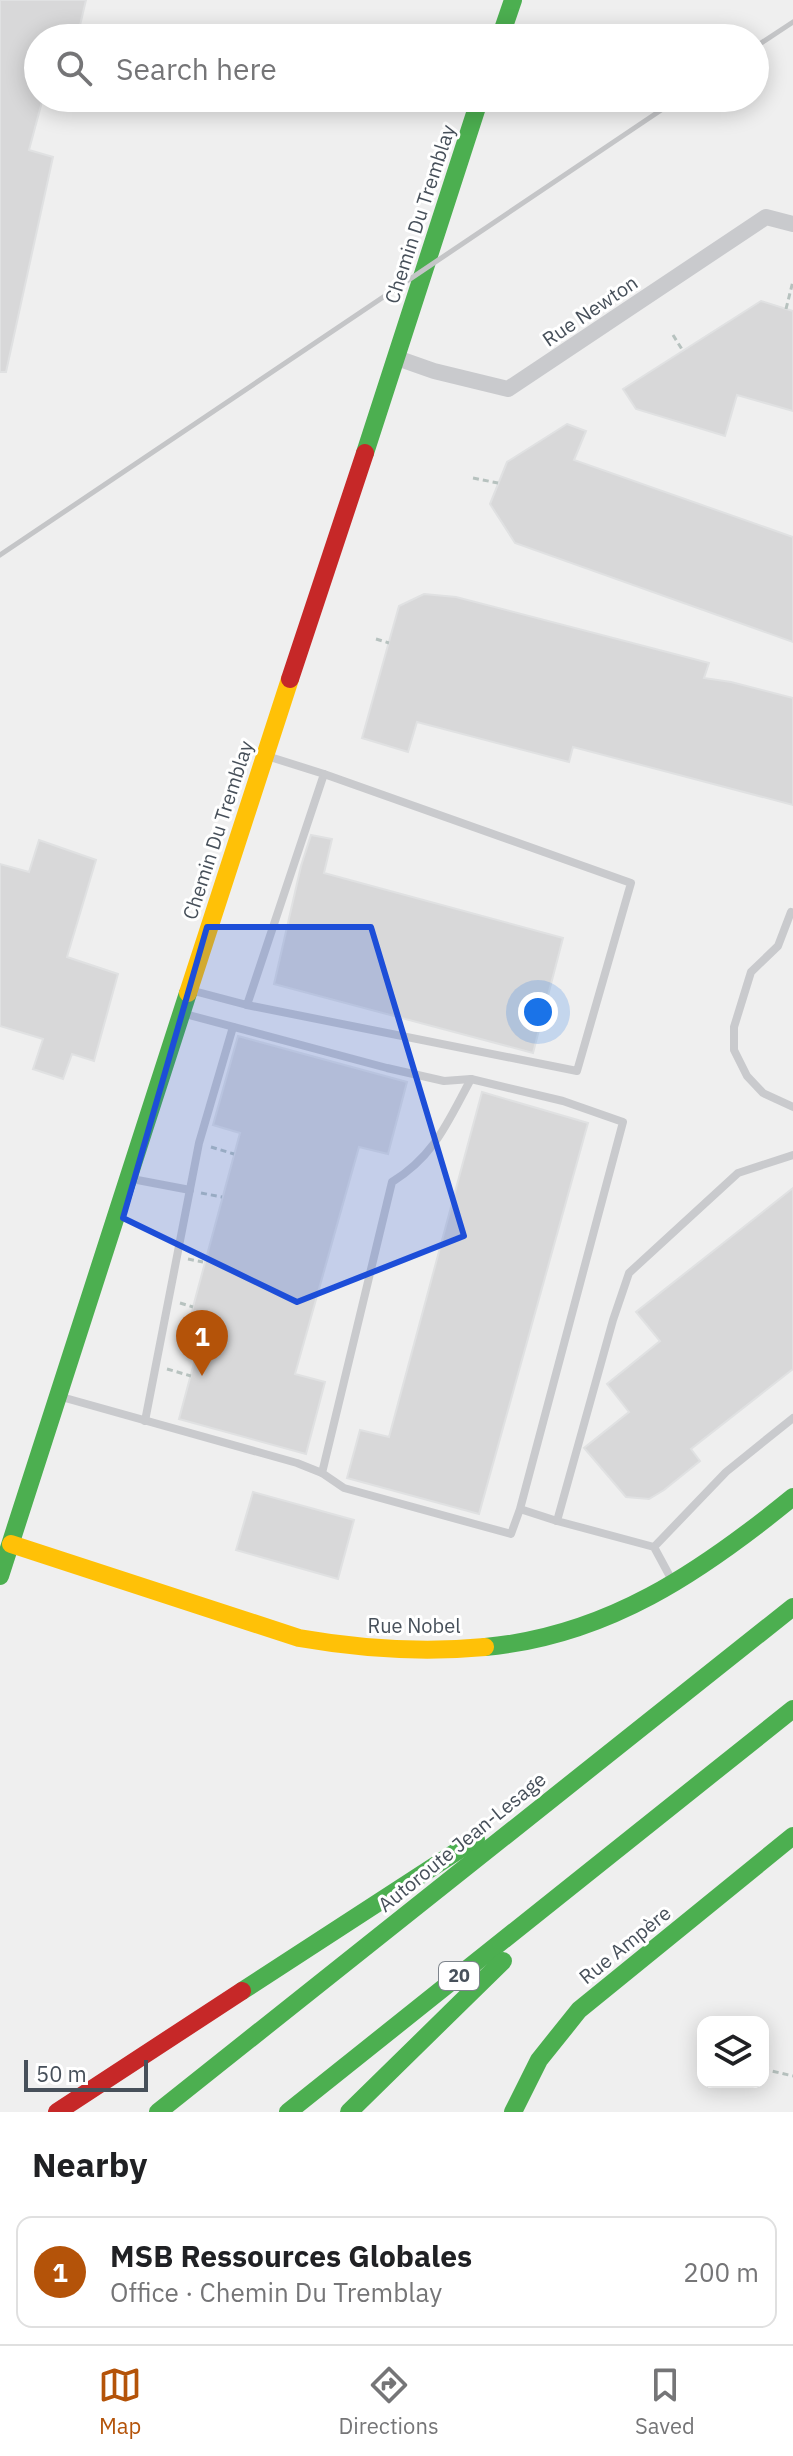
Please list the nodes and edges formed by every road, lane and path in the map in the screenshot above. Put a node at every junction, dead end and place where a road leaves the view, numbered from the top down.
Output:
1 (513, 0) edge
2 (505, 24) edge
3 (476, 112) edge
4 (793, 224) edge
5 (793, 281) edge
6 (786, 309) dead end
7 (673, 335) dead end
8 (683, 351) dead end
9 (397, 358) junction
10 (473, 478) dead end
11 (498, 483) dead end
12 (376, 639) dead end
13 (389, 643) dead end
14 (265, 755) junction
15 (324, 774) junction
16 (791, 912) edge
17 (189, 990) junction
18 (247, 1005) junction
19 (181, 1013) junction
20 (233, 1027) junction
21 (471, 1079) junction
22 (793, 1107) edge
23 (220, 1150) dead end
24 (234, 1154) dead end
25 (793, 1155) edge
26 (128, 1178) junction
27 (190, 1190) junction
28 (211, 1195) dead end
29 (222, 1197) dead end
30 (179, 1372) dead end
31 (191, 1376) dead end
32 (58, 1396) junction
33 (793, 1418) edge
34 (145, 1421) junction
35 (322, 1473) junction
36 (793, 1497) edge
37 (520, 1509) junction
38 (557, 1521) junction
39 (11, 1544) junction
40 (654, 1547) junction
41 (0, 1576) edge
42 (674, 1585) junction
43 (793, 1607) edge
44 (793, 1709) edge
45 (607, 1754) junction
46 (793, 1836) edge
47 (630, 1838) junction
48 (769, 2070) edge
49 (793, 2076) edge
50 (57, 2112) edge
51 (158, 2112) edge
52 (288, 2112) edge
53 (349, 2112) edge
54 (513, 2112) edge

1 - 2 main road
3 - 9 main road, Chemin Du Tremblay
4 - 9 street, Rue Newton
5 - 6 path
7 - 8 path
9 - 14 main road, Chemin Du Tremblay
10 - 11 path
12 - 13 path
14 - 15 lane
14 - 17 main road, Chemin Du Tremblay
15 - 18 lane
15 - 18 lane
16 - 22 lane
17 - 18 lane
17 - 19 main road, Chemin Du Tremblay
19 - 20 lane
19 - 26 main road, Chemin Du Tremblay
20 - 21 lane
20 - 27 lane
21 - 35 lane
21 - 37 lane
23 - 24 path
25 - 38 lane
26 - 27 lane
26 - 32 main road, Chemin Du Tremblay
27 - 34 lane
28 - 29 path
30 - 31 path
32 - 34 lane
32 - 39 main road, Chemin Du Tremblay
33 - 40 lane
34 - 35 lane
35 - 37 lane
36 - 42 main road, Rue Nobel
37 - 38 lane
38 - 40 lane
39 - 41 main road, Chemin Du Tremblay
39 - 42 main road, Rue Nobel
40 - 42 lane
43 - 45 main road, Autoroute Jean-Lesage
44 - 47 main road, 20
45 - 50 main road
45 - 51 main road, Autoroute Jean-Lesage
46 - 54 main road, Rue Ampère
47 - 52 main road, 20
47 - 53 main road
48 - 49 path

